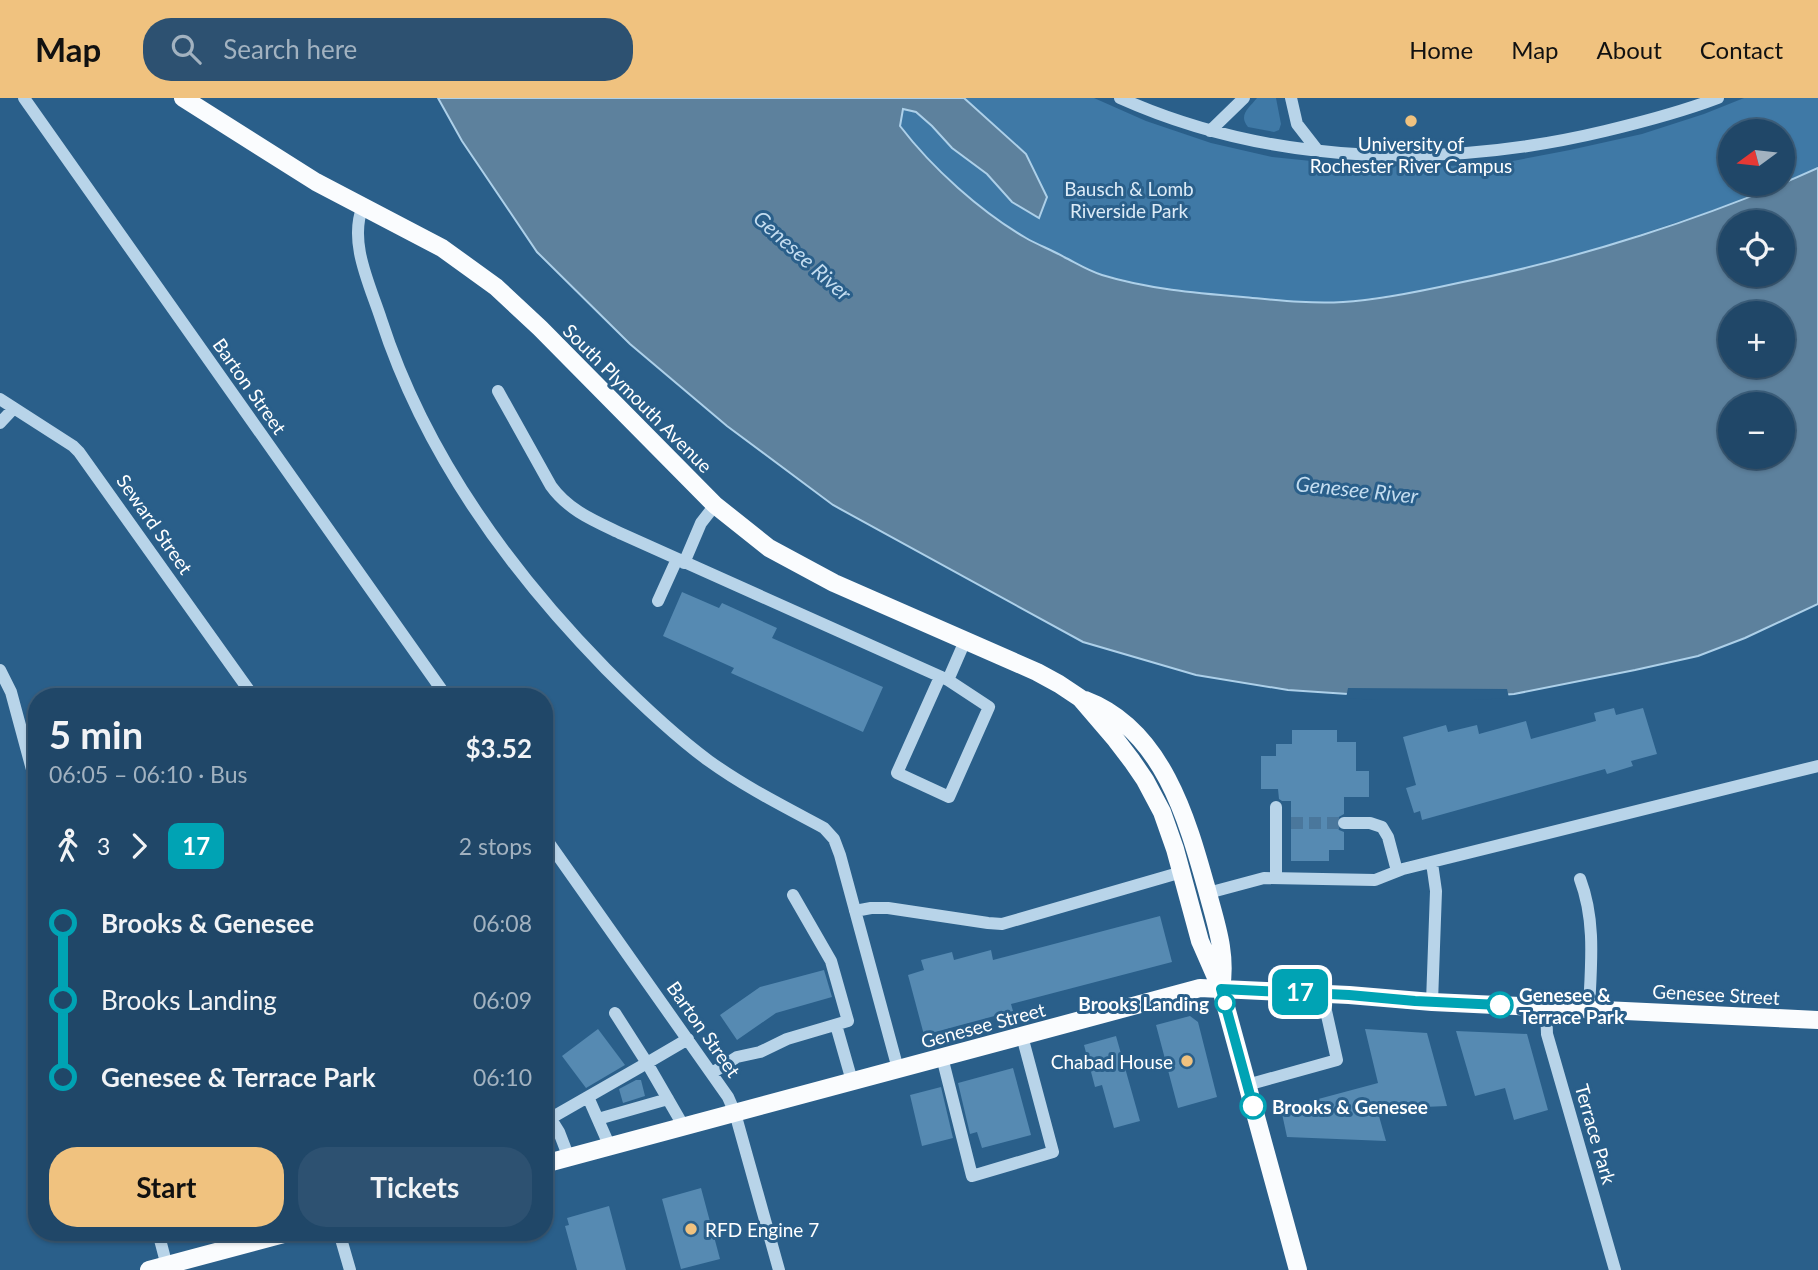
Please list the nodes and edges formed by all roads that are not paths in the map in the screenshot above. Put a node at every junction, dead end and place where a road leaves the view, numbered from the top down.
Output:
1 (24, 98) edge
2 (183, 98) edge
3 (1120, 98) edge
4 (1244, 98) edge
5 (1291, 98) edge
6 (1718, 98) edge
7 (1210, 131) junction
8 (1318, 150) junction
9 (363, 206) junction
10 (498, 391) dead end
11 (0, 399) edge
12 (14, 408) junction
13 (0, 423) edge
14 (715, 505) junction
15 (680, 561) junction
16 (658, 601) dead end
17 (965, 641) junction
18 (0, 670) edge
19 (944, 678) junction
20 (247, 688) edge
21 (440, 688) edge
22 (1080, 698) junction
23 (28, 755) edge
24 (1818, 766) edge
25 (1276, 807) dead end
26 (1276, 823) junction
27 (1291, 823) tunnel mouth
28 (1344, 823) tunnel mouth
29 (553, 849) edge
30 (1432, 863) junction
31 (1397, 871) junction
32 (1182, 872) junction
33 (1276, 878) junction
34 (1580, 879) dead end
35 (1208, 893) junction
36 (793, 895) dead end
37 (855, 911) junction
38 (1221, 989) junction
39 (1322, 993) junction
40 (1432, 1002) junction
41 (1546, 1007) junction
42 (1589, 1009) junction
43 (615, 1013) dead end
44 (1818, 1020) edge
45 (836, 1025) junction
46 (1022, 1036) junction
47 (688, 1039) junction
48 (942, 1057) junction
49 (647, 1063) junction
50 (898, 1069) junction
51 (712, 1073) junction
52 (852, 1082) junction
53 (1247, 1085) junction
54 (588, 1097) junction
55 (668, 1099) junction
56 (553, 1111) edge
57 (735, 1113) junction
58 (598, 1119) junction
59 (553, 1122) edge
60 (684, 1127) junction
61 (610, 1147) junction
62 (569, 1158) junction
63 (553, 1162) edge
64 (159, 1241) edge
65 (259, 1241) edge
66 (342, 1241) edge
67 (162, 1268) edge
68 (350, 1270) edge
69 (779, 1270) edge
70 (1298, 1270) edge
71 (1615, 1270) edge

1 - 21 street, Barton Street
2 - 9 main road, South Plymouth Avenue
3 - 7 street
4 - 7 street
5 - 8 street
6 - 8 street
7 - 8 street
9 - 14 main road, South Plymouth Avenue
9 - 37 street
10 - 15 street
11 - 12 street, Seward Street
12 - 13 street
12 - 20 street, Seward Street
14 - 15 street
14 - 17 main road, South Plymouth Avenue
15 - 16 street
15 - 19 street
17 - 19 street
17 - 22 main road, South Plymouth Avenue
18 - 23 street
19 - 19 street
22 - 32 main road, South Plymouth Avenue
22 - 35 main road, South Plymouth Avenue
24 - 30 street
25 - 26 street
26 - 27 street
26 - 33 street
28 - 31 street
29 - 47 street, Barton Street
30 - 31 street
30 - 40 street
31 - 33 street
32 - 37 street
32 - 38 main road, South Plymouth Avenue
33 - 35 street
34 - 42 street
35 - 38 main road, South Plymouth Avenue
36 - 45 street
37 - 50 street
38 - 39 main road, Genesee Street
38 - 46 main road, Genesee Street
38 - 53 main road
39 - 40 main road, Genesee Street
39 - 53 street
40 - 41 main road, Genesee Street
41 - 42 main road, Genesee Street
41 - 71 street, Terrace Park
42 - 44 main road, Genesee Street
43 - 49 street
45 - 51 street
45 - 52 street
46 - 48 main road, Genesee Street
46 - 48 street
47 - 49 street
47 - 51 street, Barton Street
48 - 50 main road, Genesee Street
49 - 54 street
49 - 55 street
50 - 52 main road, Genesee Street
51 - 57 street, Barton Street
52 - 57 main road, Genesee Street
53 - 70 main road
54 - 56 street
54 - 58 street
55 - 58 street
55 - 60 street
57 - 60 main road, Genesee Street
57 - 69 street, Barton Street
58 - 61 street
59 - 62 street
60 - 61 main road, Genesee Street
61 - 62 main road, Genesee Street
62 - 63 main road, Genesee Street
64 - 67 street
65 - 67 main road
66 - 68 street

